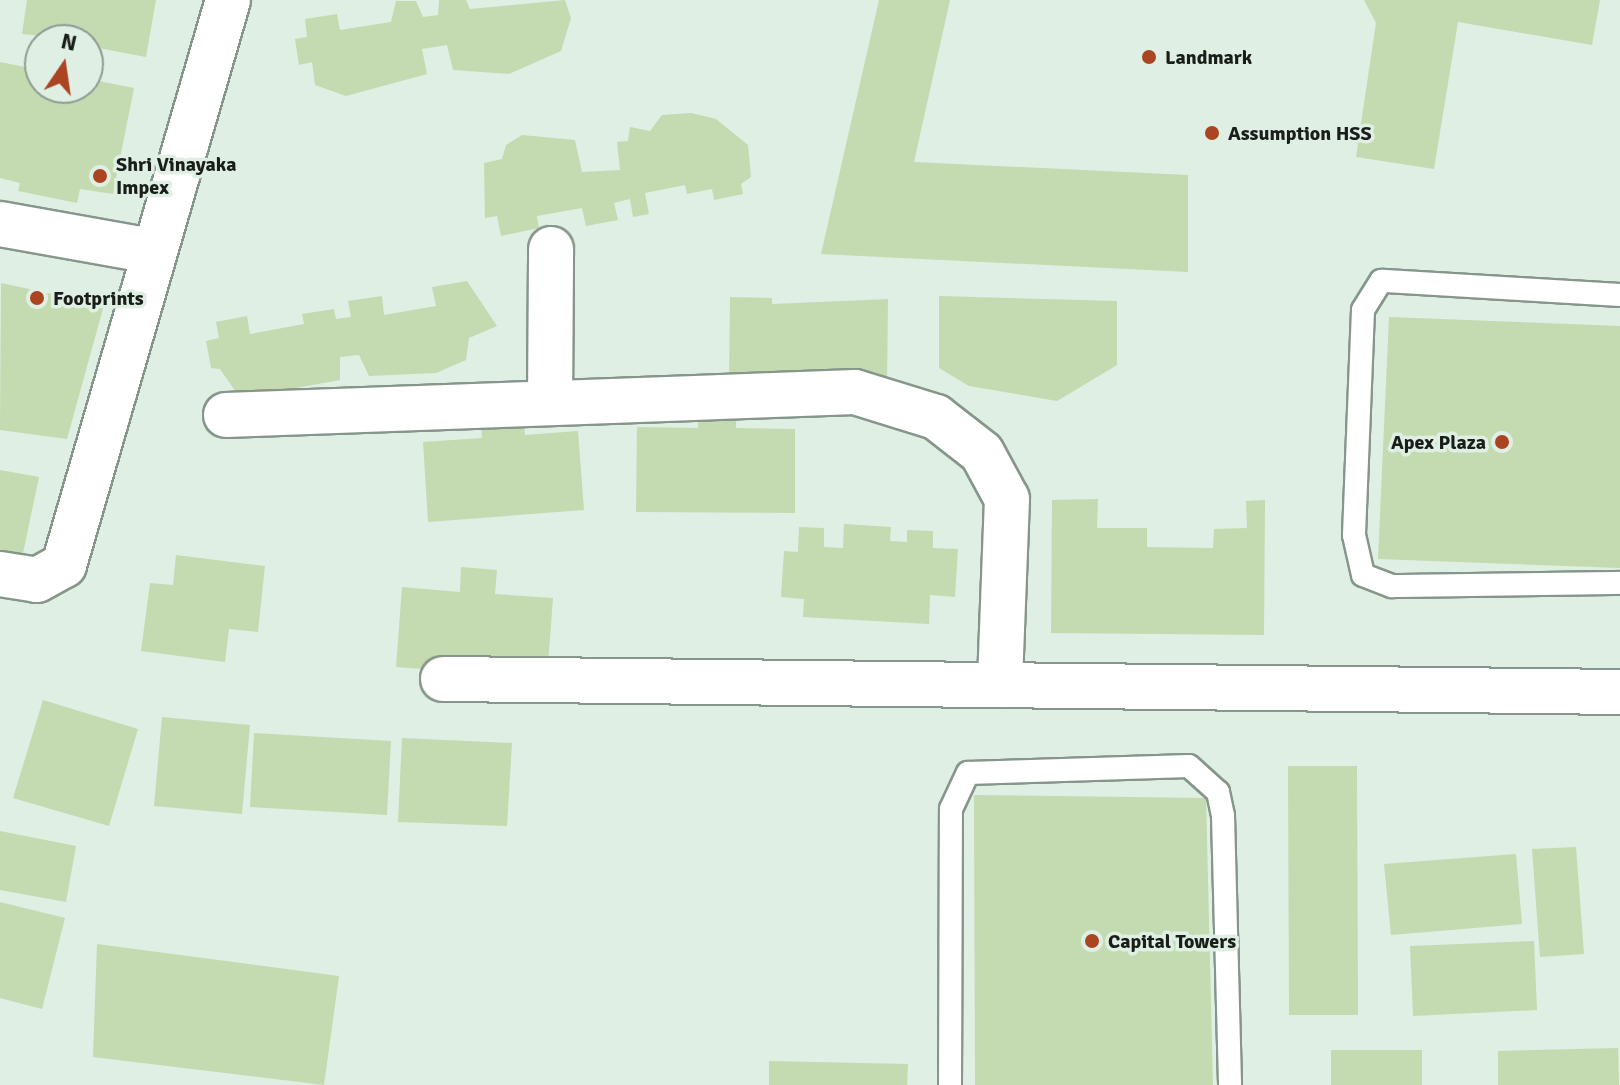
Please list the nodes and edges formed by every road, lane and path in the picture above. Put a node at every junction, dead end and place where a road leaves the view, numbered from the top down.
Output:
1 (228, 0) edge
2 (0, 224) edge
3 (551, 249) dead end
4 (152, 251) junction
5 (1620, 295) edge
6 (550, 403) junction
7 (226, 415) dead end
8 (0, 574) edge
9 (1620, 583) edge
10 (443, 679) dead end
11 (1000, 685) junction
12 (1620, 692) edge
13 (950, 1085) edge
14 (1230, 1085) edge

1 - 4 street
2 - 4 street
3 - 6 street
4 - 8 street
5 - 9 lane
6 - 7 street
6 - 11 street
10 - 11 street
11 - 12 street
13 - 14 lane

